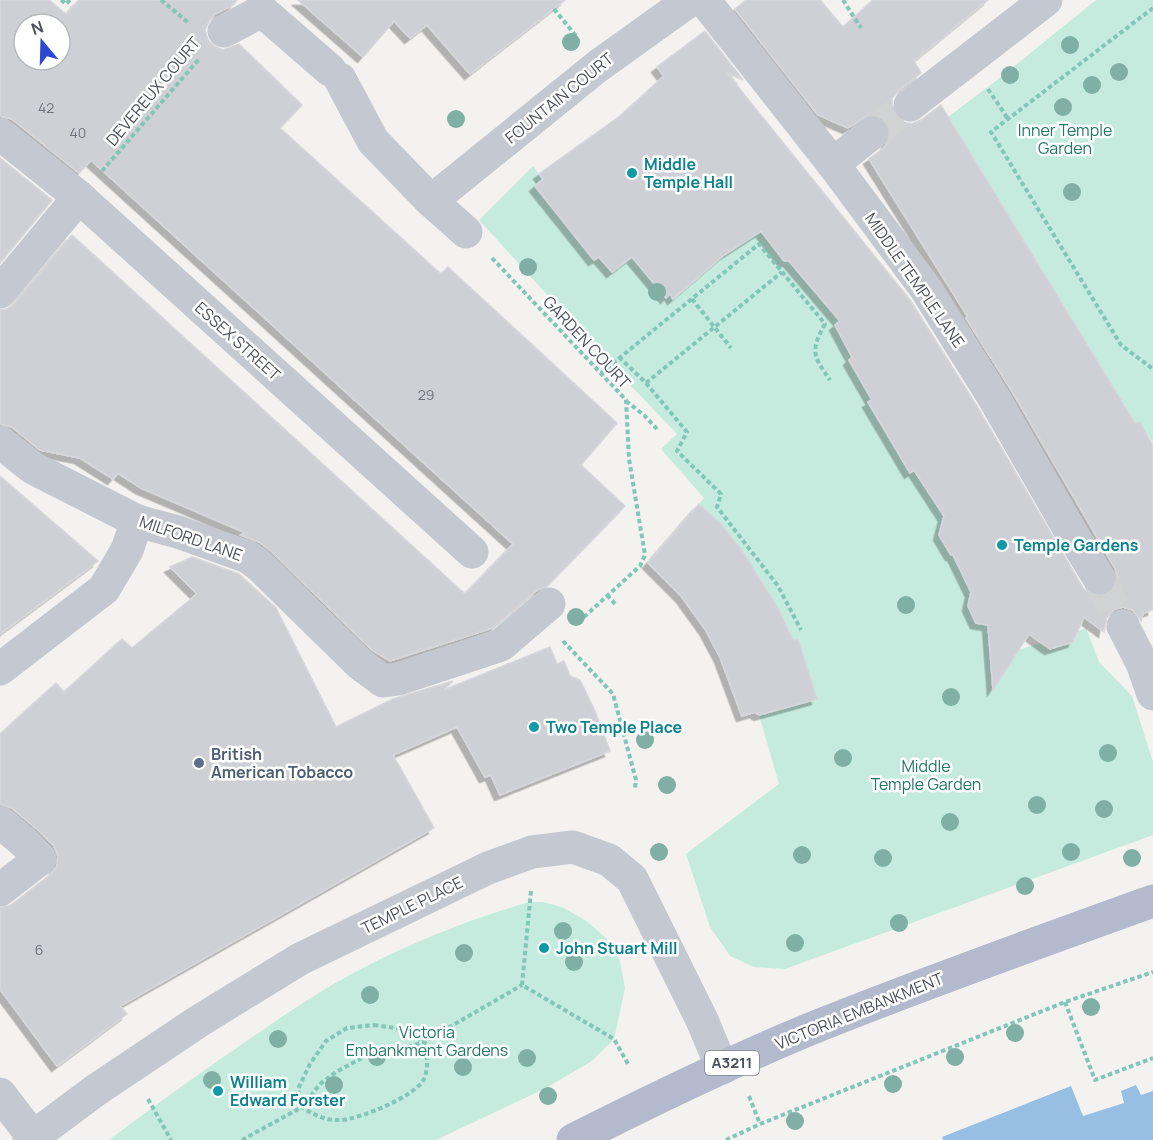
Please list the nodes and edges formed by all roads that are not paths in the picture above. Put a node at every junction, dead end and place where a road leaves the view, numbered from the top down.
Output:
1 (690, 0) edge
2 (704, 0) edge
3 (1046, 0) edge
4 (208, 38) road end
5 (910, 105) tunnel mouth
6 (872, 133) tunnel mouth
7 (0, 134) edge
8 (833, 164) junction
9 (89, 185) junction
10 (431, 201) junction
11 (466, 231) dead end
12 (0, 291) edge
13 (0, 442) edge
14 (137, 521) junction
15 (472, 552) dead end
16 (1099, 578) tunnel mouth
17 (549, 604) dead end
18 (1123, 626) tunnel mouth
19 (0, 669) edge
20 (1153, 694) edge
21 (0, 822) edge
22 (0, 890) edge
23 (1153, 901) edge
24 (722, 1068) junction
25 (0, 1094) edge
26 (31, 1138) edge
27 (573, 1140) edge

1 - 10 street, FOUNTAIN COURT
2 - 8 street, MIDDLE TEMPLE LANE
3 - 5 street
4 - 10 street
6 - 8 street
7 - 9 street, ESSEX STREET
8 - 16 street, MIDDLE TEMPLE LANE
9 - 12 street
9 - 15 street, ESSEX STREET
10 - 11 street
13 - 14 street, MILFORD LANE
14 - 17 street, MILFORD LANE
14 - 19 street
18 - 20 street
21 - 22 street
23 - 24 main road, VICTORIA EMBANKMENT / A3211
24 - 26 street, TEMPLE PLACE
24 - 27 main road, VICTORIA EMBANKMENT / A3211
25 - 26 street

